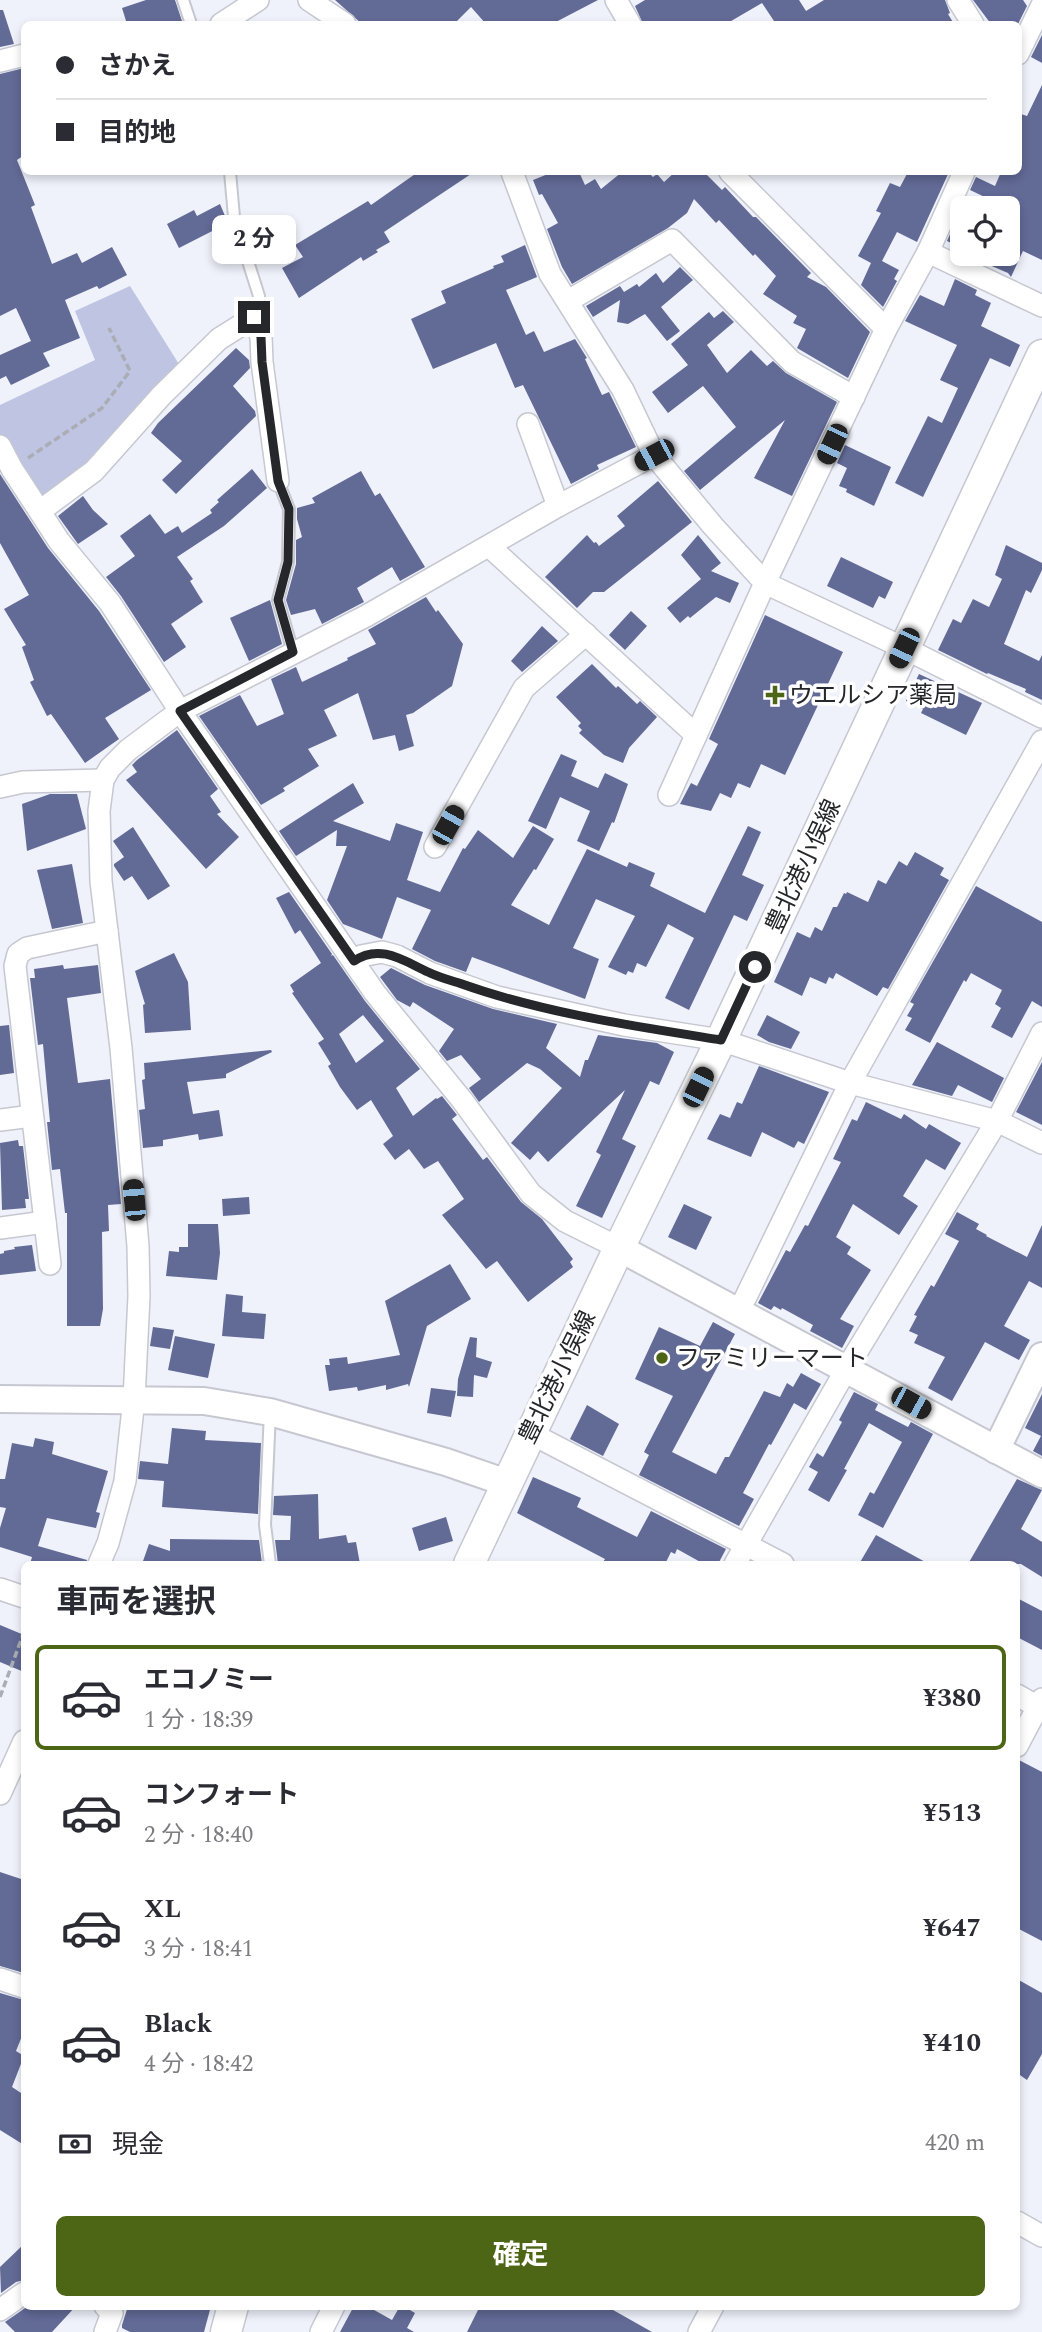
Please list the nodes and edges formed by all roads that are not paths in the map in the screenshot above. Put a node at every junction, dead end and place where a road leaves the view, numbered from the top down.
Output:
1 (183, 0) edge
2 (258, 0) edge
3 (309, 0) edge
4 (617, 0) edge
5 (958, 0) edge
6 (1042, 5) edge
7 (190, 21) edge
8 (226, 21) edge
9 (340, 21) edge
10 (628, 21) edge
11 (971, 21) edge
12 (1022, 46) edge
13 (21, 56) edge
14 (0, 61) edge
15 (230, 175) edge
16 (513, 175) edge
17 (733, 175) edge
18 (963, 175) edge
19 (928, 253) junction
20 (568, 300) junction
21 (1042, 306) edge
22 (254, 317) junction
23 (886, 328) junction
24 (1042, 355) edge
25 (854, 397) junction
26 (528, 424) dead end
27 (0, 446) edge
28 (654, 455) junction
29 (278, 481) joint
30 (558, 506) junction
31 (40, 511) junction
32 (490, 547) junction
33 (765, 583) junction
34 (586, 634) junction
35 (904, 648) junction
36 (293, 652) junction
37 (180, 711) junction
38 (1042, 717) edge
39 (696, 735) junction
40 (1042, 741) edge
41 (103, 780) junction
42 (0, 788) edge
43 (669, 795) dead end
44 (435, 847) dead end
45 (107, 932) junction
46 (354, 961) junction
47 (1042, 1033) edge
48 (721, 1040) junction
49 (850, 1083) junction
50 (32, 1116) junction
51 (0, 1120) edge
52 (997, 1121) junction
53 (1042, 1143) edge
54 (45, 1222) junction
55 (0, 1227) edge
56 (619, 1248) junction
57 (50, 1264) dead end
58 (739, 1311) junction
59 (1042, 1356) edge
60 (847, 1368) junction
61 (0, 1399) edge
62 (134, 1399) junction
63 (270, 1412) junction
64 (530, 1433) junction
65 (996, 1450) junction
66 (1042, 1474) edge
67 (507, 1483) junction
68 (746, 1544) junction
69 (100, 1561) edge
70 (270, 1561) edge
71 (470, 1561) edge
72 (737, 1561) edge
73 (777, 1561) edge
74 (0, 1589) edge
75 (21, 1596) edge
76 (1020, 1696) edge
77 (1040, 1703) edge
78 (1020, 1740) edge
79 (21, 1748) edge
80 (0, 1794) edge
81 (0, 1979) edge
82 (21, 1986) edge
83 (1020, 2224) edge
84 (1042, 2236) edge
85 (21, 2295) edge
86 (109, 2310) edge
87 (232, 2310) edge
88 (332, 2310) edge
89 (711, 2310) edge
90 (0, 2311) edge
91 (105, 2332) edge
92 (226, 2332) edge
93 (321, 2332) edge
94 (699, 2332) edge

1 - 7 lane
2 - 8 street
3 - 9 street
4 - 10 street
5 - 11 street
6 - 12 street
13 - 14 street
15 - 22 lane
16 - 20 street
17 - 23 street
18 - 19 street
19 - 21 street
19 - 23 street
20 - 25 street
20 - 28 street
22 - 29 street
22 - 31 street
23 - 25 street
24 - 35 main road, 豊北港小俣線
25 - 33 street
26 - 30 street
27 - 31 street
28 - 30 street
28 - 33 street
29 - 36 lane
30 - 32 street
31 - 37 street
32 - 34 street
32 - 36 street
33 - 35 street
33 - 39 street
34 - 39 street
34 - 44 street
35 - 38 street
35 - 48 main road, 豊北港小俣線
36 - 37 street
37 - 41 street
37 - 46 street
39 - 43 street
40 - 49 street
41 - 42 street
41 - 45 street
45 - 50 street
45 - 62 street
46 - 48 street
46 - 56 street
47 - 52 street
48 - 49 street
48 - 56 main road, 豊北港小俣線
49 - 52 street
49 - 58 street
50 - 51 street
50 - 54 street
52 - 53 street
52 - 60 street
54 - 55 street
54 - 57 street
56 - 58 street
56 - 64 main road, 豊北港小俣線
58 - 60 street
59 - 65 street
60 - 65 street
60 - 68 street
61 - 62 street
62 - 63 street
62 - 69 street
63 - 67 street
63 - 70 lane
64 - 67 main road, 豊北港小俣線
64 - 68 street
65 - 66 street
67 - 71 main road, 豊北港小俣線
68 - 72 street
68 - 73 street
74 - 75 street
76 - 77 street
77 - 78 street
79 - 80 street
81 - 82 street
83 - 84 street
85 - 90 street
86 - 91 street
87 - 92 main road
88 - 93 street
89 - 94 street

